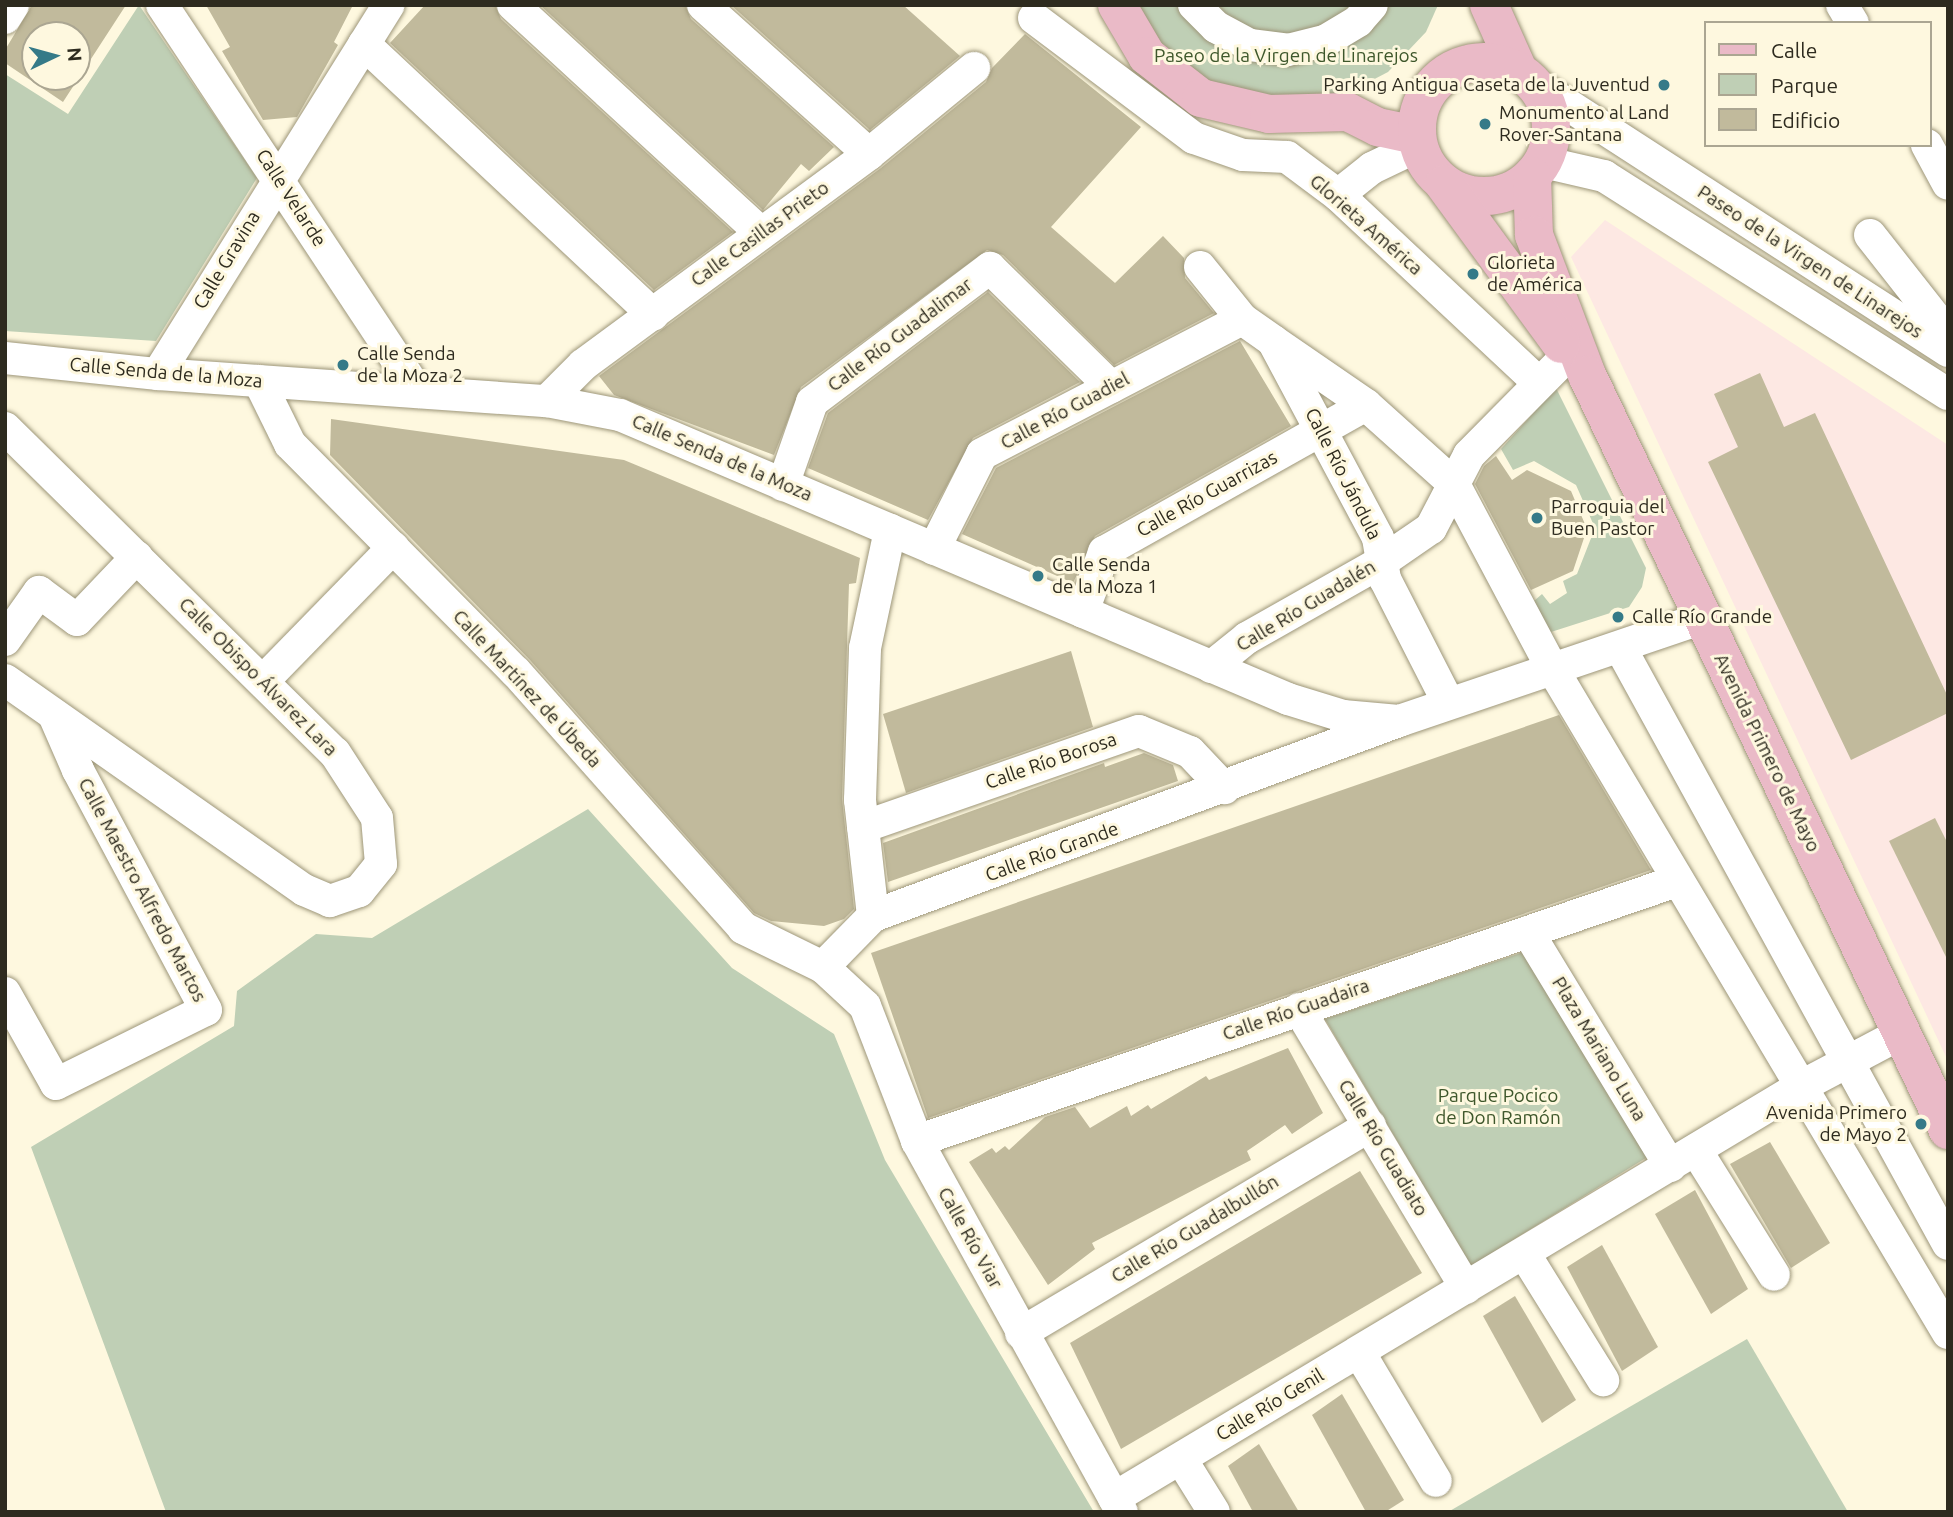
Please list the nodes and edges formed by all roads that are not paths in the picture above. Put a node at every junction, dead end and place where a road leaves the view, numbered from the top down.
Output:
1 (13, 5) edge
2 (162, 5) edge
3 (389, 5) edge
4 (513, 5) edge
5 (703, 5) edge
6 (1117, 5) edge
7 (1194, 5) edge
8 (1372, 5) edge
9 (1489, 5) edge
10 (1842, 5) edge
11 (5, 18) edge
12 (1034, 18) dead end
13 (1852, 21) edge
14 (364, 44) junction
15 (974, 68) dead end
16 (1525, 77) junction
17 (1417, 140) junction
18 (1928, 147) edge
19 (869, 154) junction
20 (1538, 169) junction
21 (278, 177) junction
22 (1444, 184) junction
23 (1948, 184) edge
24 (1338, 195) junction
25 (761, 233) junction
26 (1870, 235) dead end
27 (1200, 267) dead end
28 (653, 314) junction
29 (1242, 319) junction
30 (1948, 334) edge
31 (1273, 341) junction
32 (1948, 351) edge
33 (5, 358) edge
34 (1578, 365) junction
35 (158, 374) junction
36 (259, 381) junction
37 (1537, 381) junction
38 (1111, 387) junction
39 (418, 392) junction
40 (1948, 394) edge
41 (547, 401) junction
42 (1366, 405) junction
43 (5, 428) edge
44 (1321, 430) junction
45 (1454, 484) junction
46 (783, 485) junction
47 (890, 530) junction
48 (393, 548) junction
49 (934, 549) junction
50 (137, 557) junction
51 (1382, 561) junction
52 (1083, 612) junction
53 (1703, 618) junction
54 (5, 640) edge
55 (1620, 647) junction
56 (1211, 667) junction
57 (1552, 668) junction
58 (264, 680) junction
59 (5, 681) edge
60 (1288, 699) junction
61 (1449, 704) junction
62 (53, 714) junction
63 (1399, 720) junction
64 (1297, 760) junction
65 (1224, 788) junction
66 (863, 827) junction
67 (1677, 881) junction
68 (873, 916) junction
69 (1528, 932) junction
70 (823, 967) junction
71 (5, 993) edge
72 (1299, 1009) junction
73 (1902, 1033) junction
74 (1849, 1062) junction
75 (1800, 1087) junction
76 (1944, 1114) edge
77 (1370, 1126) junction
78 (916, 1141) junction
79 (1683, 1158) junction
80 (1948, 1244) edge
81 (1524, 1253) junction
82 (1774, 1275) dead end
83 (1466, 1288) junction
84 (1021, 1333) junction
85 (1948, 1334) edge
86 (1359, 1352) junction
87 (1603, 1380) dead end
88 (1181, 1459) junction
89 (1436, 1481) dead end
90 (1118, 1505) edge
91 (1214, 1512) edge

1 - 11 street
2 - 21 street, Calle Velarde
3 - 14 street, Calle Gravina
4 - 25 street
5 - 19 street
6 - 17 main road
7 - 8 street
9 - 16 main road
10 - 13 street
12 - 24 street, Glorieta América
14 - 21 street, Calle Gravina
14 - 28 street
15 - 19 street, Calle Casillas Prieto
16 - 17 main road
16 - 20 main road
16 - 32 street, Paseo de la Virgen de Linarejos
17 - 22 main road
17 - 24 street
18 - 23 street
19 - 25 street, Calle Casillas Prieto
20 - 22 main road
20 - 34 main road
20 - 40 street, Paseo de la Virgen de Linarejos
21 - 35 street, Calle Gravina
21 - 39 street, Calle Velarde
22 - 34 main road
24 - 37 street, Glorieta América
25 - 28 street, Calle Casillas Prieto
26 - 30 street
27 - 29 street, Calle Río Jándula
28 - 41 street, Calle Casillas Prieto
29 - 31 street, Calle Río Jándula
29 - 38 street, Calle Río Guadiel
31 - 42 street
31 - 44 street, Calle Río Jándula
33 - 35 street, Calle Senda de la Moza
34 - 37 street, Calle Río Guadalén
34 - 53 main road, Avenida Primero de Mayo
35 - 36 street, Calle Senda de la Moza
36 - 39 street, Calle Senda de la Moza
36 - 48 street, Calle Martínez de Úbeda
37 - 45 street, Calle Río Guadalén
38 - 46 street, Calle Río Guadalimar
38 - 49 street, Calle Río Guadiel
39 - 41 street, Calle Senda de la Moza
41 - 46 street, Calle Senda de la Moza
42 - 44 street, Calle Río Guarrizas
42 - 45 street
43 - 50 street, Calle Obispo Álvarez Lara
44 - 51 street, Calle Río Jándula
44 - 52 street, Calle Río Guarrizas
45 - 51 street, Calle Río Guadalén
45 - 57 street
46 - 47 street, Calle Senda de la Moza
47 - 49 street, Calle Senda de la Moza
47 - 66 street
48 - 58 street
48 - 70 street, Calle Martínez de Úbeda
49 - 52 street, Calle Senda de la Moza
50 - 54 street
50 - 58 street, Calle Obispo Álvarez Lara
51 - 56 street, Calle Río Guadalén
51 - 61 street, Calle Río Jándula
52 - 56 street, Calle Senda de la Moza
53 - 55 street, Calle Río Grande
53 - 73 main road, Avenida Primero de Mayo
55 - 57 street, Calle Río Grande
55 - 74 street
56 - 60 street, Calle Senda de la Moza
57 - 61 street, Calle Río Grande
57 - 67 street
58 - 62 street, Calle Obispo Álvarez Lara
59 - 62 street, Calle Obispo Álvarez Lara
60 - 63 street, Calle Senda de la Moza
60 - 64 street
61 - 63 street, Calle Río Grande
62 - 71 street, Calle Maestro Alfredo Martos
63 - 64 street, Calle Río Grande
64 - 65 street, Calle Río Grande
65 - 66 street, Calle Río Borosa
65 - 68 street, Calle Río Grande
66 - 68 street
67 - 69 street, Calle Río Guadaira
67 - 75 street
68 - 70 street, Calle Río Grande
69 - 72 street, Calle Río Guadaira
69 - 79 street, Plaza Mariano Luna
70 - 78 street, Calle Río Viar
72 - 77 street, Calle Río Guadiato
72 - 78 street, Calle Río Guadaira
73 - 74 street, Calle Río Genil
73 - 76 main road, Avenida Primero de Mayo
74 - 75 street, Calle Río Genil
74 - 80 street
75 - 79 street, Calle Río Genil
75 - 85 street
77 - 83 street, Calle Río Guadiato
77 - 84 street, Calle Río Guadalbullón
78 - 84 street, Calle Río Viar
79 - 81 street, Calle Río Genil
79 - 82 street
81 - 83 street, Calle Río Genil
81 - 87 street
83 - 86 street, Calle Río Genil
84 - 90 street, Calle Río Viar
86 - 88 street, Calle Río Genil
86 - 89 street
88 - 90 street, Calle Río Genil
88 - 91 street

